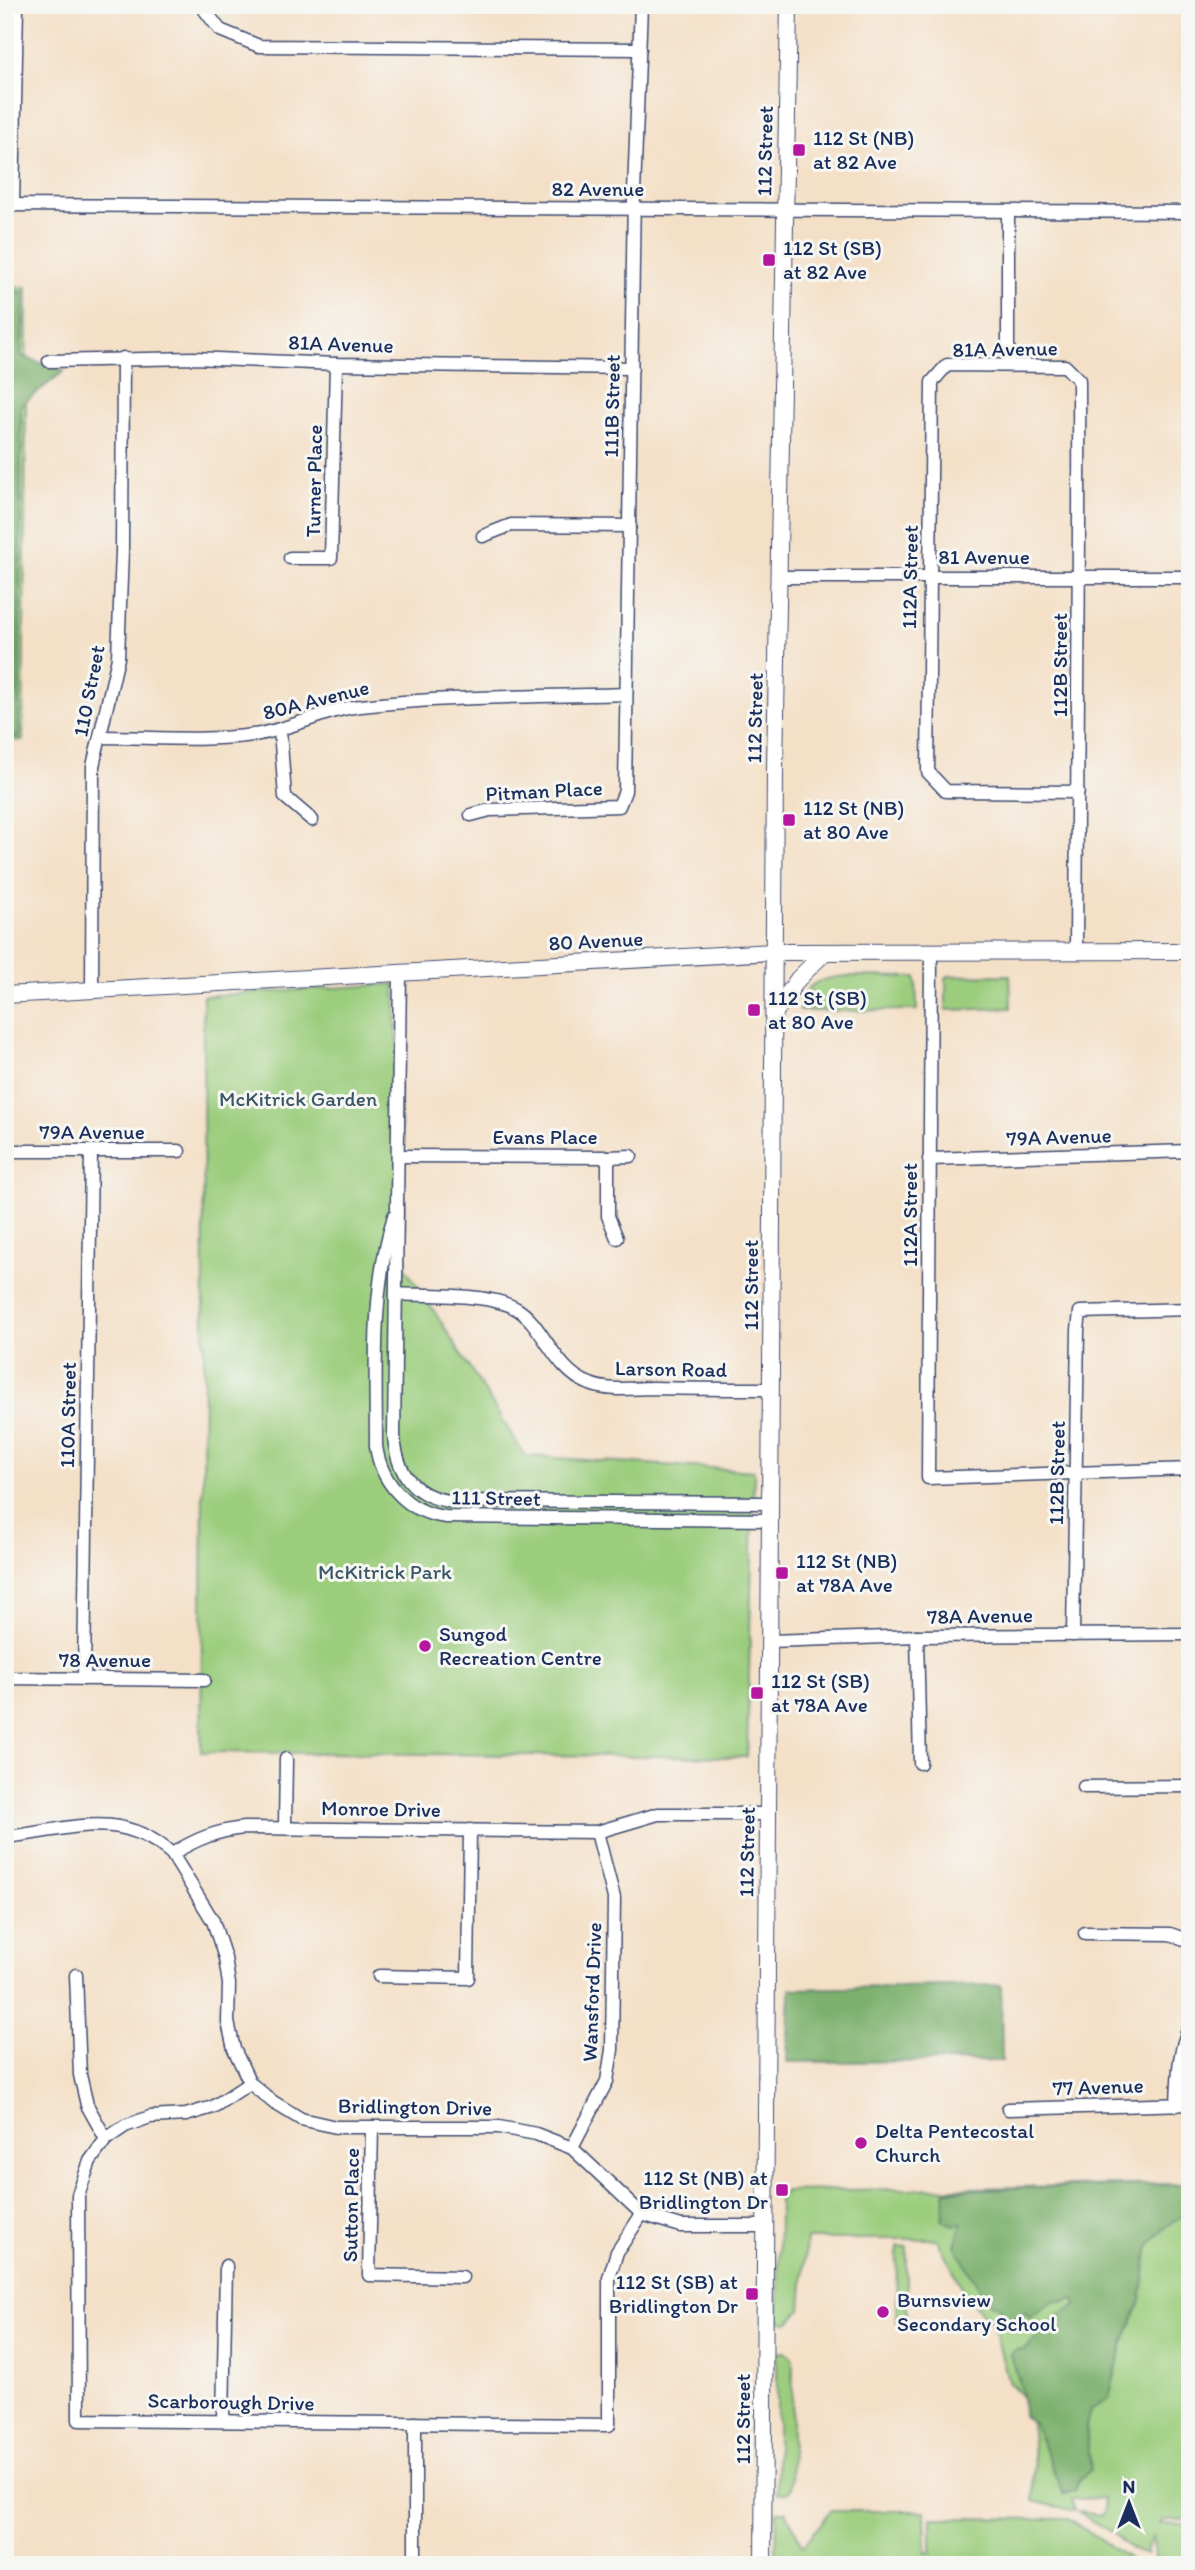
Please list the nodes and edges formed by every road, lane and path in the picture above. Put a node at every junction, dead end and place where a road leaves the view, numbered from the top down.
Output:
1 (17, 5) edge
2 (201, 5) edge
3 (641, 5) edge
4 (789, 5) edge
5 (1141, 5) edge
6 (1190, 6) edge
7 (640, 49) junction
8 (9, 204) edge
9 (634, 208) junction
10 (785, 210) junction
11 (1009, 212) junction
12 (1190, 212) edge
13 (123, 358) junction
14 (49, 361) dead end
15 (336, 364) junction
16 (1009, 365) junction
17 (632, 368) junction
18 (1079, 380) joint
19 (932, 382) joint
20 (630, 526) junction
21 (482, 536) dead end
22 (290, 558) dead end
23 (1080, 576) junction
24 (779, 577) junction
25 (929, 577) junction
26 (1190, 577) edge
27 (626, 694) junction
28 (280, 730) junction
29 (100, 737) junction
30 (1078, 792) junction
31 (619, 806) joint
32 (471, 815) dead end
33 (312, 820) dead end
34 (1076, 951) junction
35 (1190, 951) edge
36 (774, 952) junction
37 (825, 952) junction
38 (931, 953) junction
39 (400, 973) junction
40 (92, 989) junction
41 (5, 995) edge
42 (774, 1014) junction
43 (5, 1151) edge
44 (91, 1151) junction
45 (179, 1151) dead end
46 (1190, 1151) edge
47 (398, 1156) junction
48 (631, 1156) dead end
49 (608, 1157) junction
50 (929, 1159) junction
51 (397, 1205) junction
52 (617, 1238) dead end
53 (396, 1294) junction
54 (1190, 1309) edge
55 (771, 1389) junction
56 (1190, 1469) edge
57 (1076, 1472) junction
58 (771, 1503) junction
59 (771, 1520) junction
60 (1190, 1634) edge
61 (1073, 1635) junction
62 (917, 1636) junction
63 (770, 1641) junction
64 (5, 1678) edge
65 (84, 1679) junction
66 (204, 1680) dead end
67 (286, 1759) dead end
68 (920, 1763) dead end
69 (1190, 1786) edge
70 (1084, 1787) dead end
71 (769, 1814) junction
72 (285, 1827) junction
73 (470, 1830) junction
74 (597, 1832) junction
75 (5, 1837) edge
76 (172, 1854) junction
77 (1085, 1933) dead end
78 (1190, 1941) edge
79 (76, 1975) dead end
80 (379, 1976) dead end
81 (1190, 2026) edge
82 (250, 2083) junction
83 (1183, 2104) edge
84 (1007, 2109) dead end
85 (372, 2127) junction
86 (106, 2139) junction
87 (572, 2148) junction
88 (642, 2214) junction
89 (765, 2226) junction
90 (226, 2266) dead end
91 (462, 2277) dead end
92 (223, 2421) junction
93 (415, 2423) junction
94 (415, 2565) edge
95 (763, 2565) edge

1 - 8 street
2 - 7 street
3 - 7 street, 111B Street
4 - 10 street, 112 Street
5 - 6 street
7 - 9 street, 111B Street
8 - 9 street, 82 Avenue
9 - 10 street, 82 Avenue
9 - 17 street, 111B Street
10 - 11 street, 82 Avenue
10 - 24 street, 112 Street
11 - 12 street, 82 Avenue
11 - 16 street
13 - 14 street, 81A Avenue
13 - 15 street, 81A Avenue
13 - 29 street, 110 Street
15 - 17 street, 81A Avenue
15 - 22 street, Turner Place
16 - 18 street, 81A Avenue
16 - 19 street, 81A Avenue
17 - 20 street, 111B Street
18 - 23 street, 112B Street
19 - 25 street, 112A Street
20 - 21 street
20 - 27 street, 111B Street
23 - 25 street, 81 Avenue
23 - 26 street, 81 Avenue
23 - 30 street, 112B Street
24 - 25 street, 81 Avenue
24 - 36 street, 112 Street
25 - 30 street, 112A Street
27 - 28 street, 80A Avenue
27 - 31 street, 111B Street
28 - 29 street, 80A Avenue
28 - 33 street
29 - 40 street, 110 Street
30 - 34 street, 112B Street
31 - 32 street, Pitman Place
34 - 35 street, 80 Avenue
34 - 38 street, 80 Avenue
36 - 37 street, 80 Avenue
36 - 39 street, 80 Avenue
36 - 42 street, 112 Street
37 - 38 street, 80 Avenue
37 - 42 street
38 - 50 street, 112A Street
39 - 40 street, 80 Avenue
39 - 47 street, 111 Street
40 - 41 street, 80 Avenue
42 - 55 street, 112 Street
43 - 44 street, 79A Avenue
44 - 45 street, 79A Avenue
44 - 65 street, 110A Street
46 - 50 street, 79A Avenue
47 - 49 street, Evans Place
47 - 51 street, 111 Street
48 - 49 street
49 - 52 street, Evans Place
50 - 57 street, 112A Street
51 - 53 street, 111 Street
51 - 59 street, 111 Street
53 - 55 street, Larson Road
53 - 58 street, 111 Street
54 - 57 street, 112B Street
55 - 58 street, 112 Street
56 - 57 street
57 - 61 street, 112B Street
58 - 59 street, 112 Street
59 - 63 street, 112 Street
60 - 61 street, 78A Avenue
61 - 62 street, 78A Avenue
62 - 63 street, 78A Avenue
62 - 68 street
63 - 71 street, 112 Street
64 - 65 street, 78 Avenue
65 - 66 street, 78 Avenue
67 - 72 street
69 - 70 street
71 - 74 street, Monroe Drive
71 - 89 street, 112 Street
72 - 73 street, Monroe Drive
72 - 76 street, Monroe Drive
73 - 74 street, Monroe Drive
73 - 80 street
74 - 87 street, Wansford Drive
75 - 76 street
76 - 82 street, Bridlington Drive
77 - 78 street
79 - 86 street
81 - 83 street
82 - 85 street, Bridlington Drive
82 - 86 street, Scarborough Drive
83 - 84 street, 77 Avenue
85 - 87 street, Bridlington Drive
85 - 91 street, Sutton Place
86 - 92 street, Scarborough Drive
87 - 88 street, Bridlington Drive
88 - 89 street, Bridlington Drive
88 - 93 street, Scarborough Drive
89 - 95 street, 112 Street
90 - 92 street
92 - 93 street, Scarborough Drive
93 - 94 street

